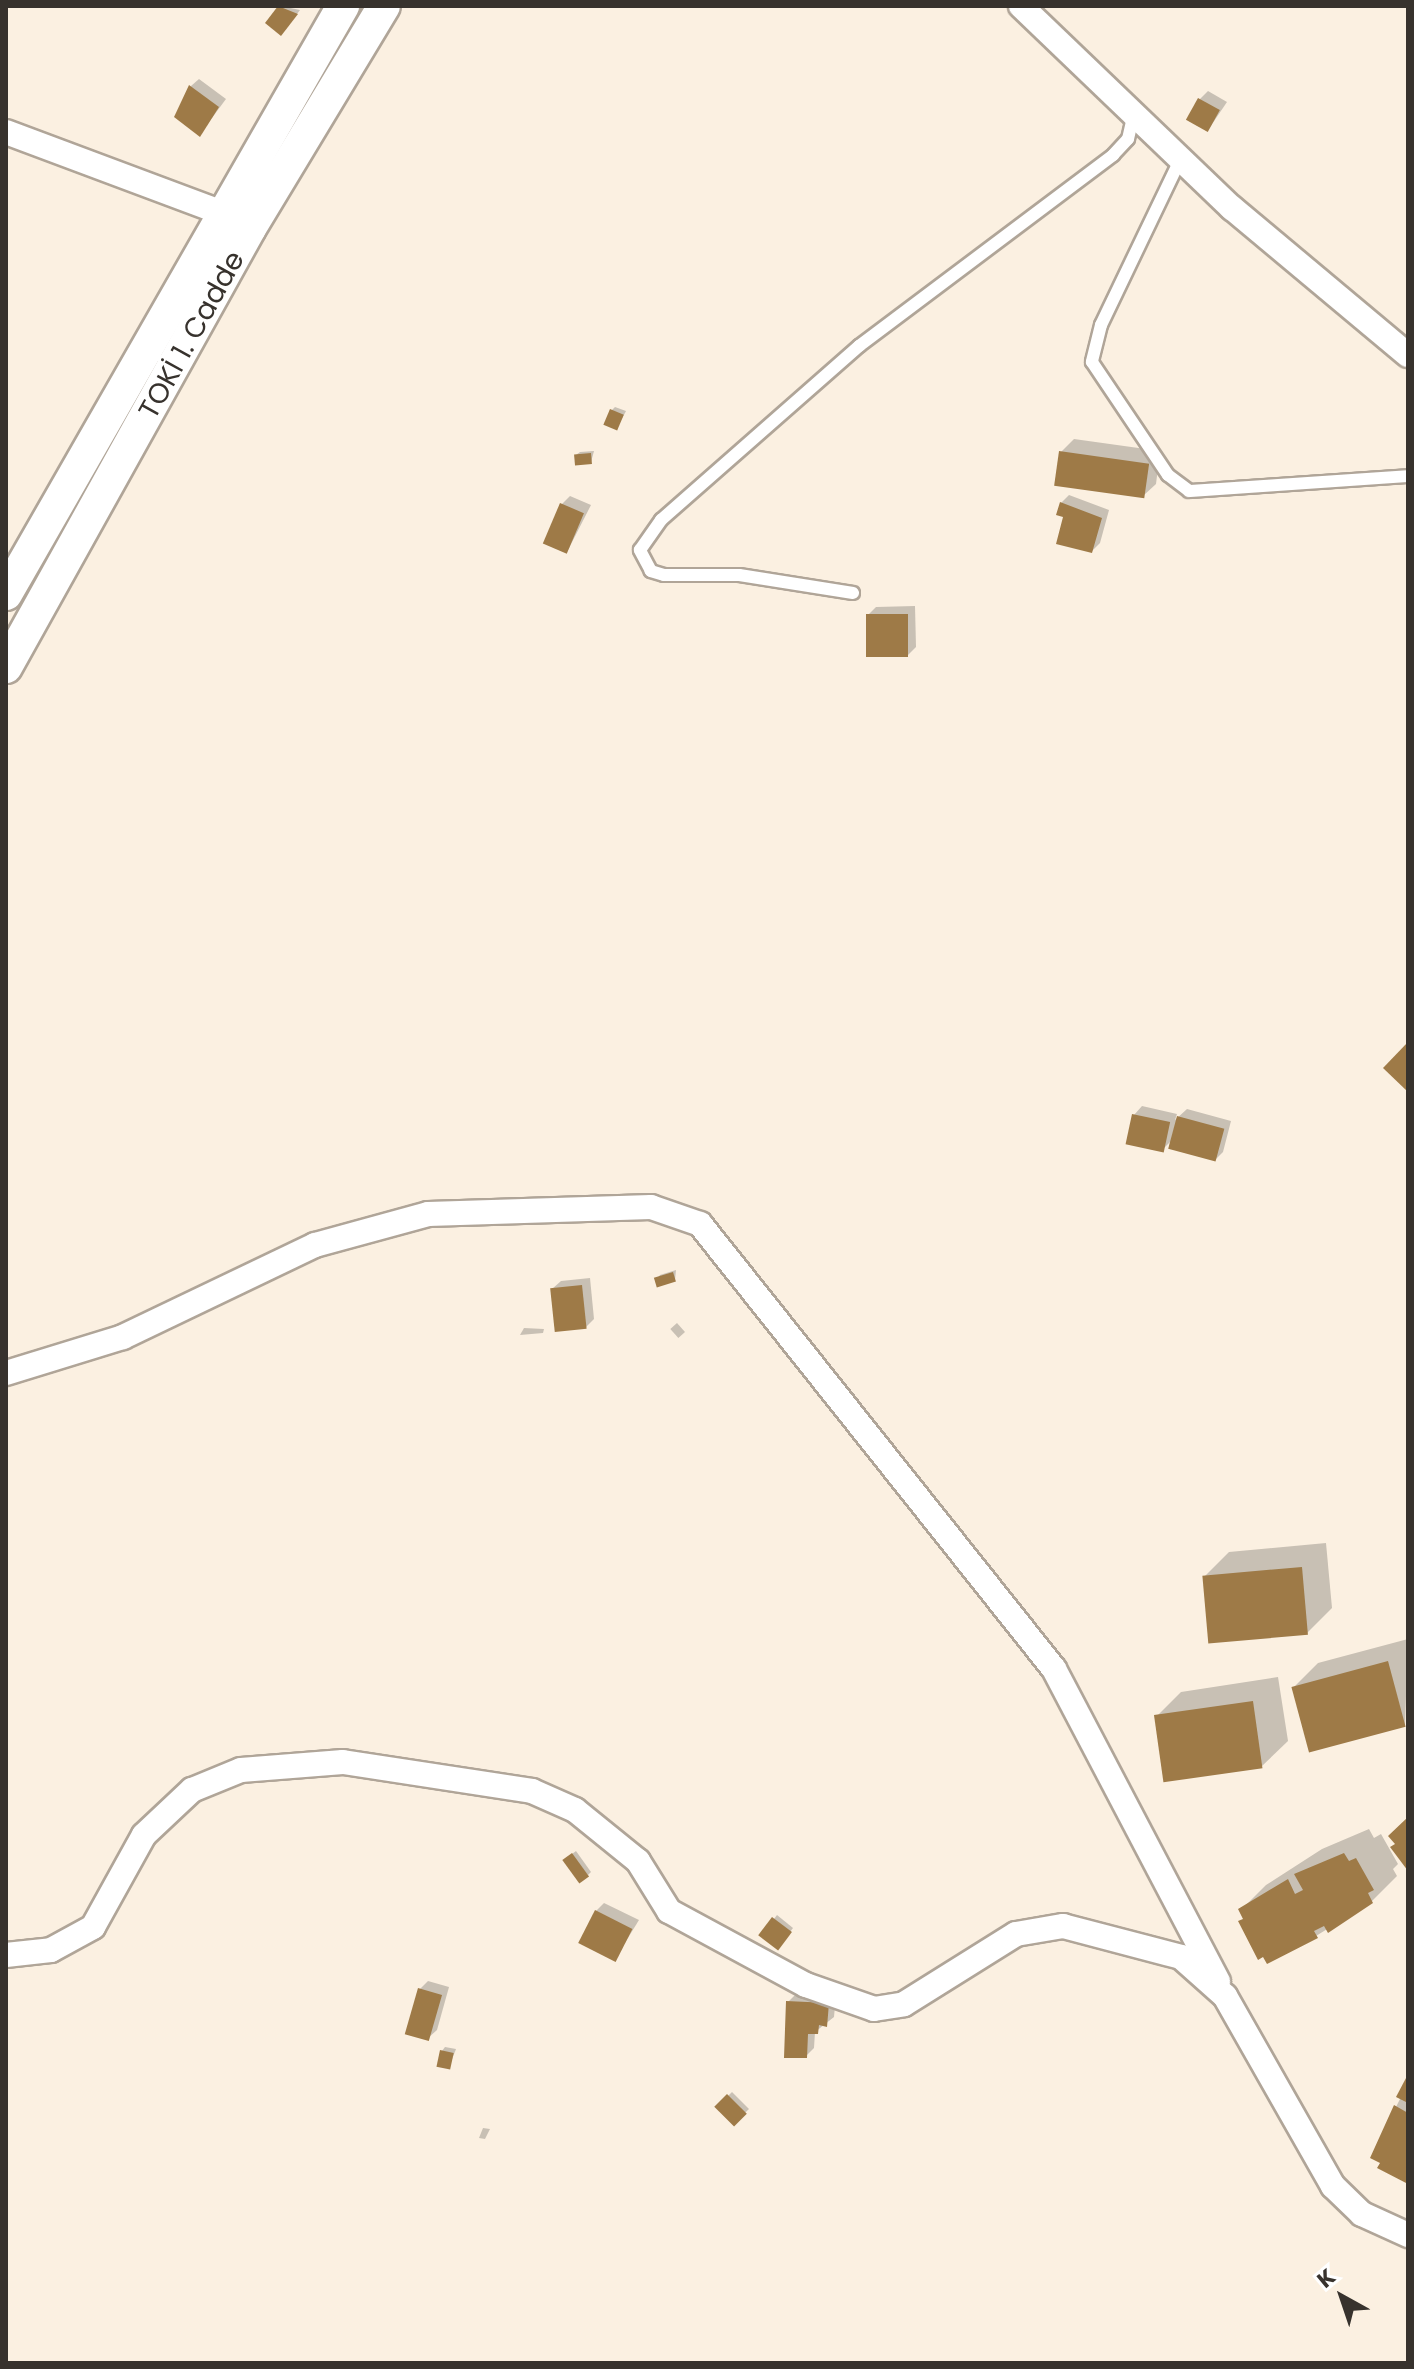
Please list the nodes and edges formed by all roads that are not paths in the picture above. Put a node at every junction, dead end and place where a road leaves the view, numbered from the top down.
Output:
1 (343, 6) edge
2 (384, 6) edge
3 (1021, 6) edge
4 (1134, 113) junction
5 (6, 132) edge
6 (1181, 158) junction
7 (223, 213) junction
8 (1408, 355) edge
9 (1408, 476) edge
10 (853, 593) dead end
11 (6, 594) edge
12 (6, 667) edge
13 (6, 1373) edge
14 (6, 1955) edge
15 (1225, 1996) junction
16 (1408, 2235) edge

1 - 7 main road
2 - 12 main road, TOKİ 1. Cadde
3 - 4 street
4 - 6 street
4 - 10 lane
5 - 7 street
6 - 8 street
6 - 9 lane
7 - 11 main road
13 - 15 street
14 - 15 street
15 - 16 street

